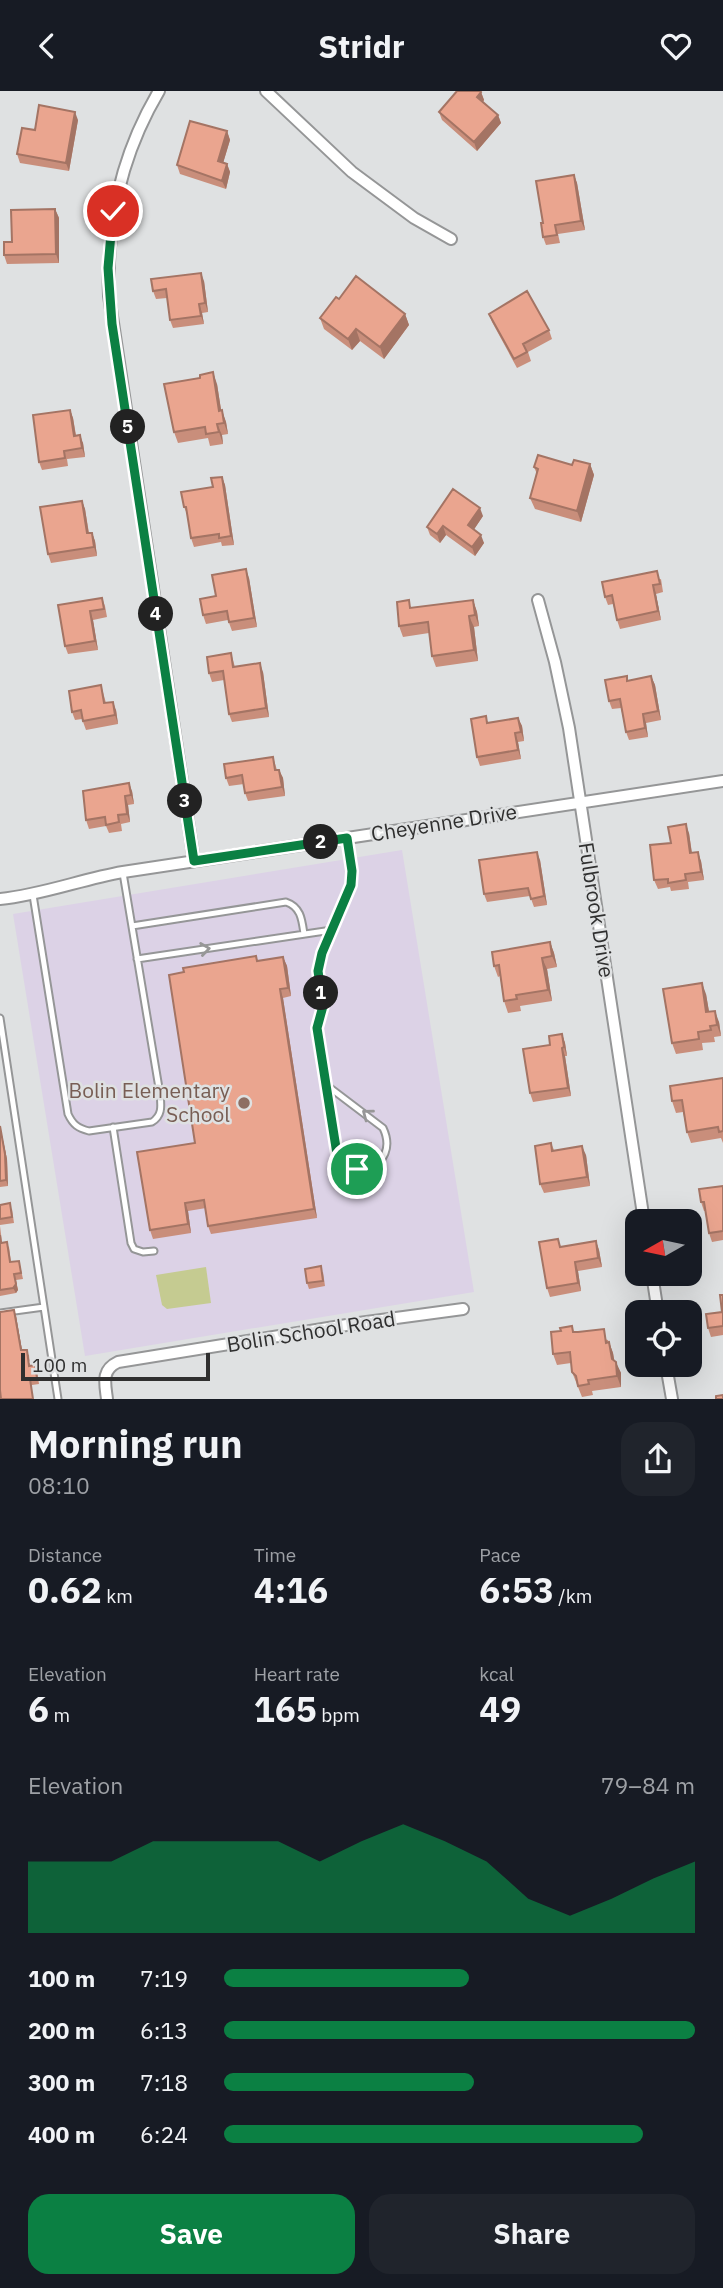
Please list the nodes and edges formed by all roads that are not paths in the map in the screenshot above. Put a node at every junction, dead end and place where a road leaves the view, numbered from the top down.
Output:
1 (159, 91) edge
2 (266, 91) edge
3 (451, 239) dead end
4 (538, 600) dead end
5 (723, 781) edge
6 (580, 803) junction
7 (347, 838) junction
8 (194, 861) junction
9 (123, 872) junction
10 (33, 895) junction
11 (0, 899) edge
12 (132, 926) junction
13 (332, 930) junction
14 (304, 934) junction
15 (137, 959) junction
16 (0, 1018) edge
17 (325, 1084) junction
18 (113, 1128) junction
19 (642, 1209) edge
20 (154, 1251) dead end
21 (44, 1307) junction
22 (464, 1309) dead end
23 (0, 1314) edge
24 (668, 1377) edge
25 (58, 1399) edge
26 (107, 1399) edge
27 (672, 1399) edge

1 - 8 street
2 - 3 street
4 - 6 street, Fulbrook Drive
5 - 6 street, Cheyenne Drive
6 - 7 street, Cheyenne Drive
6 - 19 street, Fulbrook Drive
7 - 8 street, Cheyenne Drive
7 - 13 lane
8 - 9 street, Cheyenne Drive
9 - 10 street, Cheyenne Drive
9 - 12 lane
10 - 11 street, Cheyenne Drive
10 - 18 lane
12 - 14 lane
12 - 15 lane
13 - 14 lane
13 - 17 lane
15 -> 14 lane
15 - 18 lane
16 - 21 lane
17 -> 17 lane
18 - 20 lane
21 - 23 lane
21 - 25 lane
22 - 26 street, Bolin School Road
24 - 27 street

